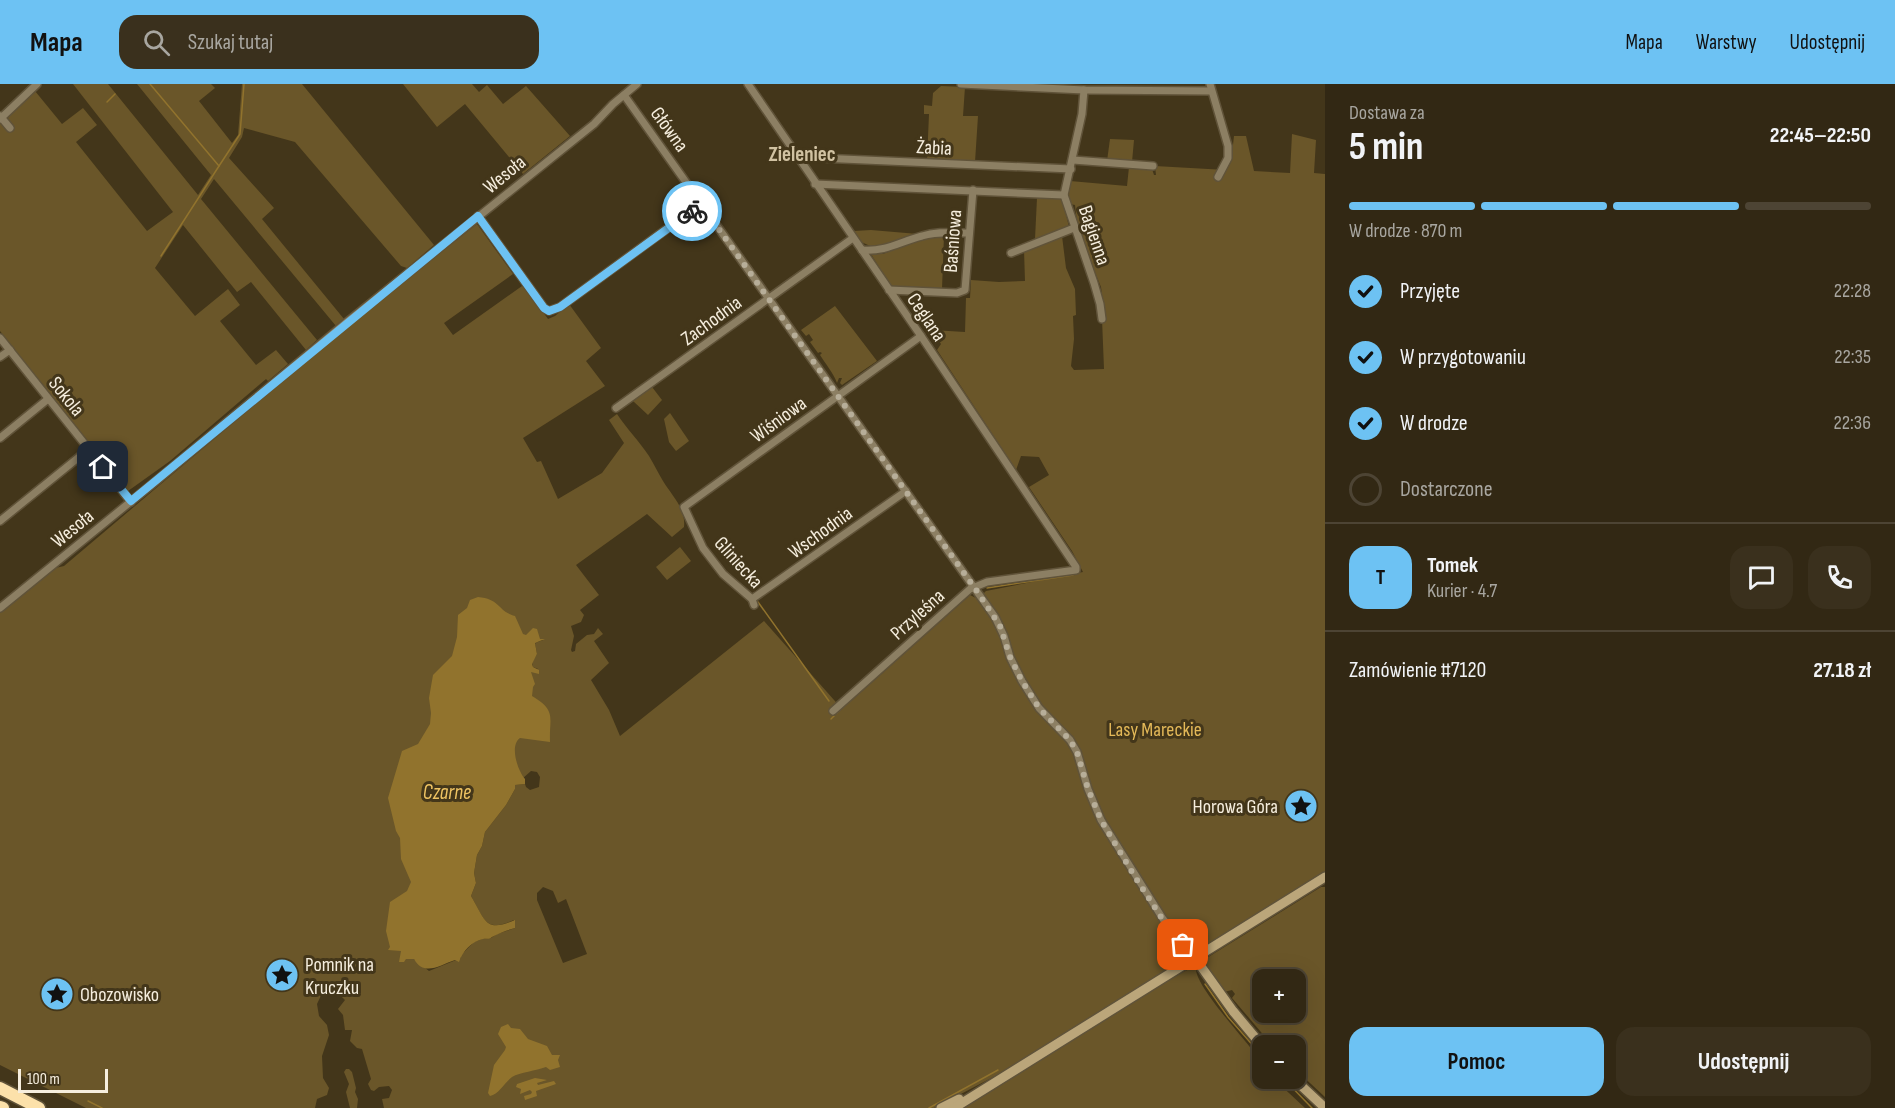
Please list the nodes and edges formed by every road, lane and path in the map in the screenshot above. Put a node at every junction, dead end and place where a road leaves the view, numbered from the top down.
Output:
1 (37, 84) edge
2 (637, 84) edge
3 (748, 84) edge
4 (961, 84) edge
5 (1145, 84) edge
6 (1210, 88) edge
7 (1084, 90) junction
8 (1141, 92) junction
9 (624, 95) junction
10 (0, 117) edge
11 (10, 128) dead end
12 (797, 157) junction
13 (1072, 160) junction
14 (1153, 166) dead end
15 (1071, 169) junction
16 (1218, 177) dead end
17 (815, 184) junction
18 (973, 190) junction
19 (1064, 195) junction
20 (701, 204) junction
21 (478, 216) junction
22 (1074, 228) junction
23 (969, 233) junction
24 (853, 238) junction
25 (862, 250) junction
26 (1011, 253) dead end
27 (889, 290) junction
28 (768, 299) junction
29 (1102, 319) dead end
30 (921, 336) junction
31 (0, 338) edge
32 (10, 350) junction
33 (0, 357) edge
34 (838, 396) junction
35 (48, 399) junction
36 (616, 408) dead end
37 (0, 438) edge
38 (89, 449) junction
39 (906, 490) junction
40 (131, 501) junction
41 (684, 507) joint
42 (0, 521) edge
43 (1076, 570) joint
44 (975, 588) junction
45 (753, 602) joint
46 (0, 608) edge
47 (833, 711) dead end
48 (1325, 877) edge
49 (1195, 958) junction
50 (1253, 1035) edge
51 (1001, 1077) junction
52 (0, 1089) edge
53 (1305, 1089) edge
54 (39, 1108) edge
55 (941, 1108) edge
56 (954, 1108) edge
57 (1325, 1108) edge

1 - 10 street
2 - 9 street, Wesoła
3 - 12 street, Ceglana
4 - 7 street
5 - 8 street
6 - 8 street
6 - 16 street
7 - 8 street
7 - 13 street, Bagienna
9 - 20 street, Główna
9 - 21 street, Wesoła
10 - 11 street
12 - 15 street, Żabia
12 - 17 street, Ceglana
13 - 14 street
13 - 15 street, Bagienna
15 - 19 street, Bagienna
17 - 18 street, Baśniowa
17 - 24 street, Ceglana
18 - 19 street, Baśniowa
18 - 23 street, Baśniowa
19 - 22 street, Bagienna
20 - 21 street
20 - 28 street, Główna
21 - 40 street, Wesoła
22 - 26 street
22 - 29 street, Bagienna
23 - 25 street
23 - 27 street, Baśniowa
24 - 25 street, Ceglana
24 - 28 street, Zachodnia
25 - 27 street, Ceglana
27 - 30 street, Ceglana
28 - 34 street, Główna
28 - 36 street, Zachodnia
30 - 34 street, Wiśniowa
30 - 43 street, Ceglana
31 - 32 street, Sokola
32 - 33 street
32 - 35 street, Sokola
34 - 39 street, Główna
34 - 41 street, Wiśniowa
35 - 37 street
35 - 38 street, Sokola
38 - 40 street, Sokola
38 - 42 street
39 - 44 street, Główna
39 - 45 street, Wschodnia
40 - 46 street, Wesoła
41 - 45 street, Gliniecka
43 - 44 street, Przyleśna
44 - 47 street, Przyleśna
44 - 49 street, Główna
48 - 49 main road
49 - 50 main road, Główna
49 - 51 main road
51 - 55 main road
51 - 56 main road
52 - 54 highway
53 - 57 main road

